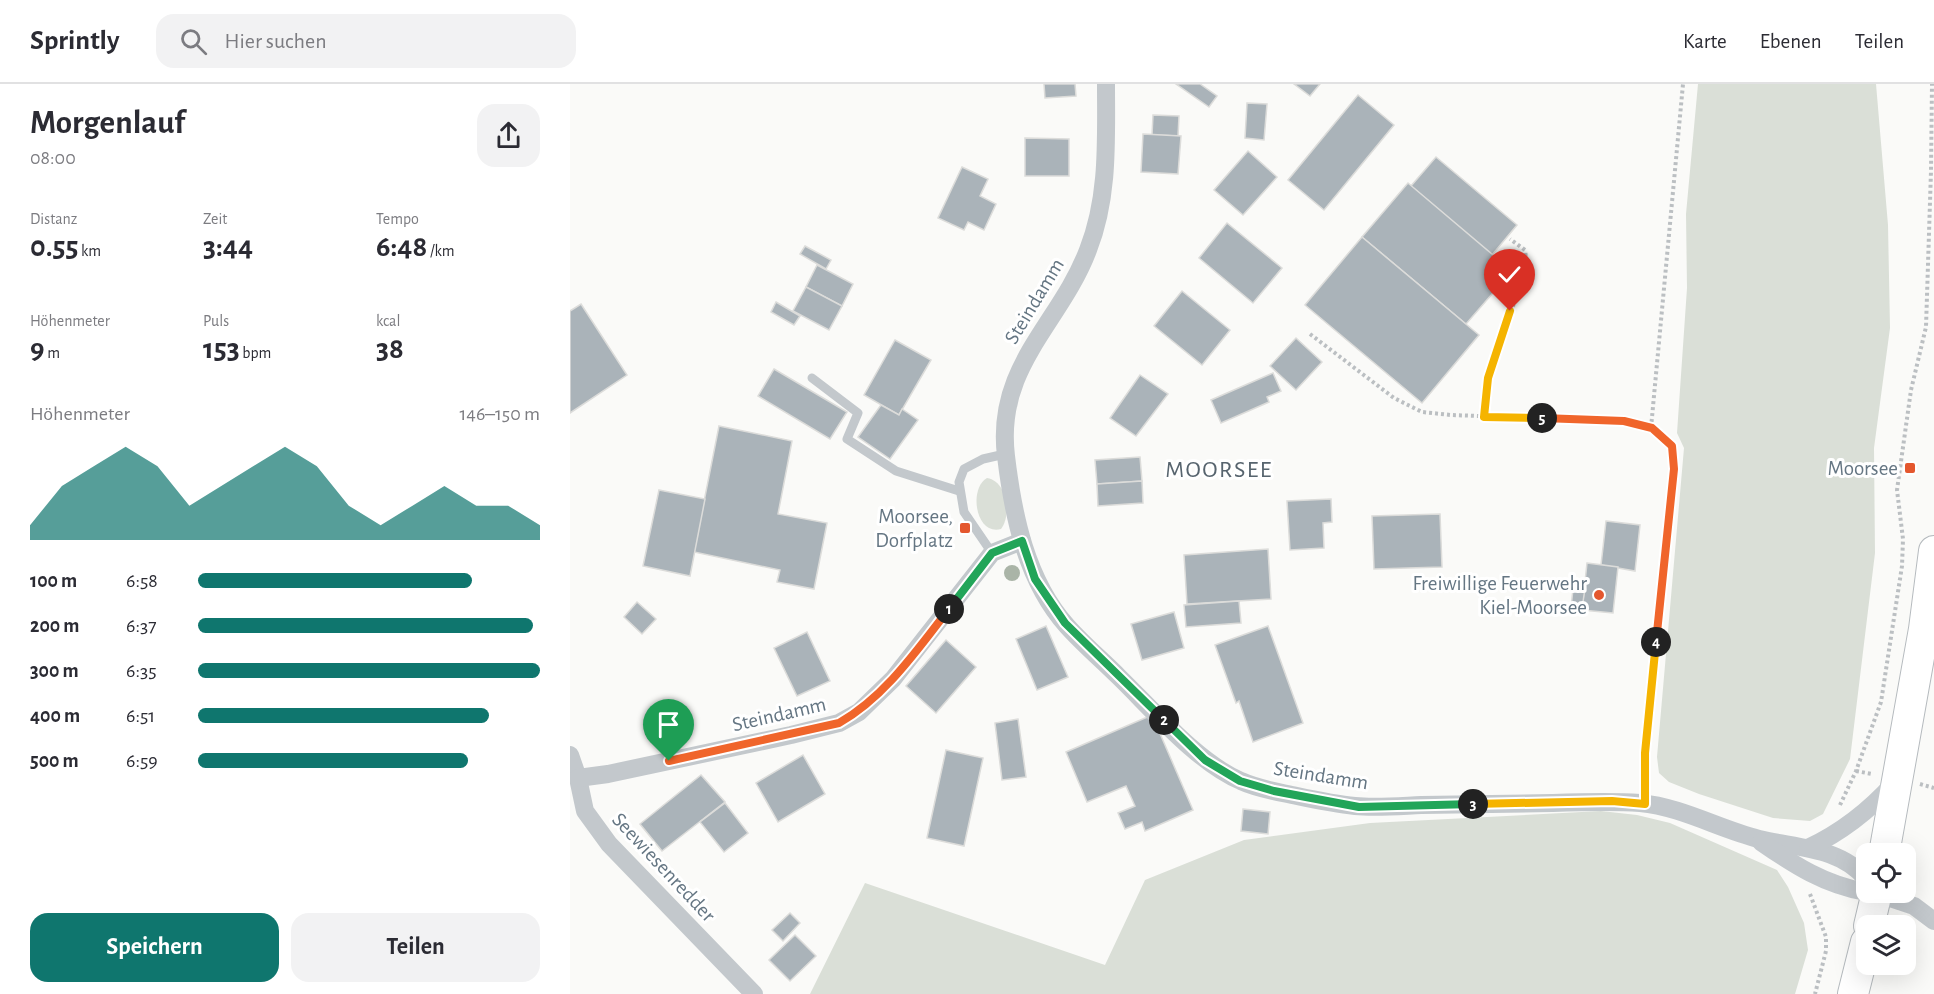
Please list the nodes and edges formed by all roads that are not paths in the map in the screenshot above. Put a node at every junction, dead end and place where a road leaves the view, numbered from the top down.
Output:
1 (1106, 84) edge
2 (812, 378) dead end
3 (1005, 454) junction
4 (959, 491) junction
5 (1022, 541) junction
6 (1934, 551) edge
7 (992, 553) junction
8 (570, 755) edge
9 (578, 778) junction
10 (1897, 779) junction
11 (1757, 839) junction
12 (1886, 843) edge
13 (1808, 848) junction
14 (1856, 868) edge
15 (1856, 890) edge
16 (1905, 903) edge
17 (1934, 921) edge
18 (1858, 975) edge
19 (754, 994) edge
20 (1853, 994) edge

1 - 3 street, Steindamm
2 - 4 lane
3 - 4 lane
3 - 5 street, Steindamm
4 - 7 lane
5 - 7 street
5 - 11 street, Steindamm
6 - 10 main road
7 - 9 street, Steindamm
8 - 9 street, Seewiesenredder
9 - 19 street, Seewiesenredder
10 - 12 main road
10 - 13 street
11 - 13 street, Steindamm
11 - 15 street, Steindamm
13 - 14 street, Steindamm
16 - 17 street
18 - 20 main road

